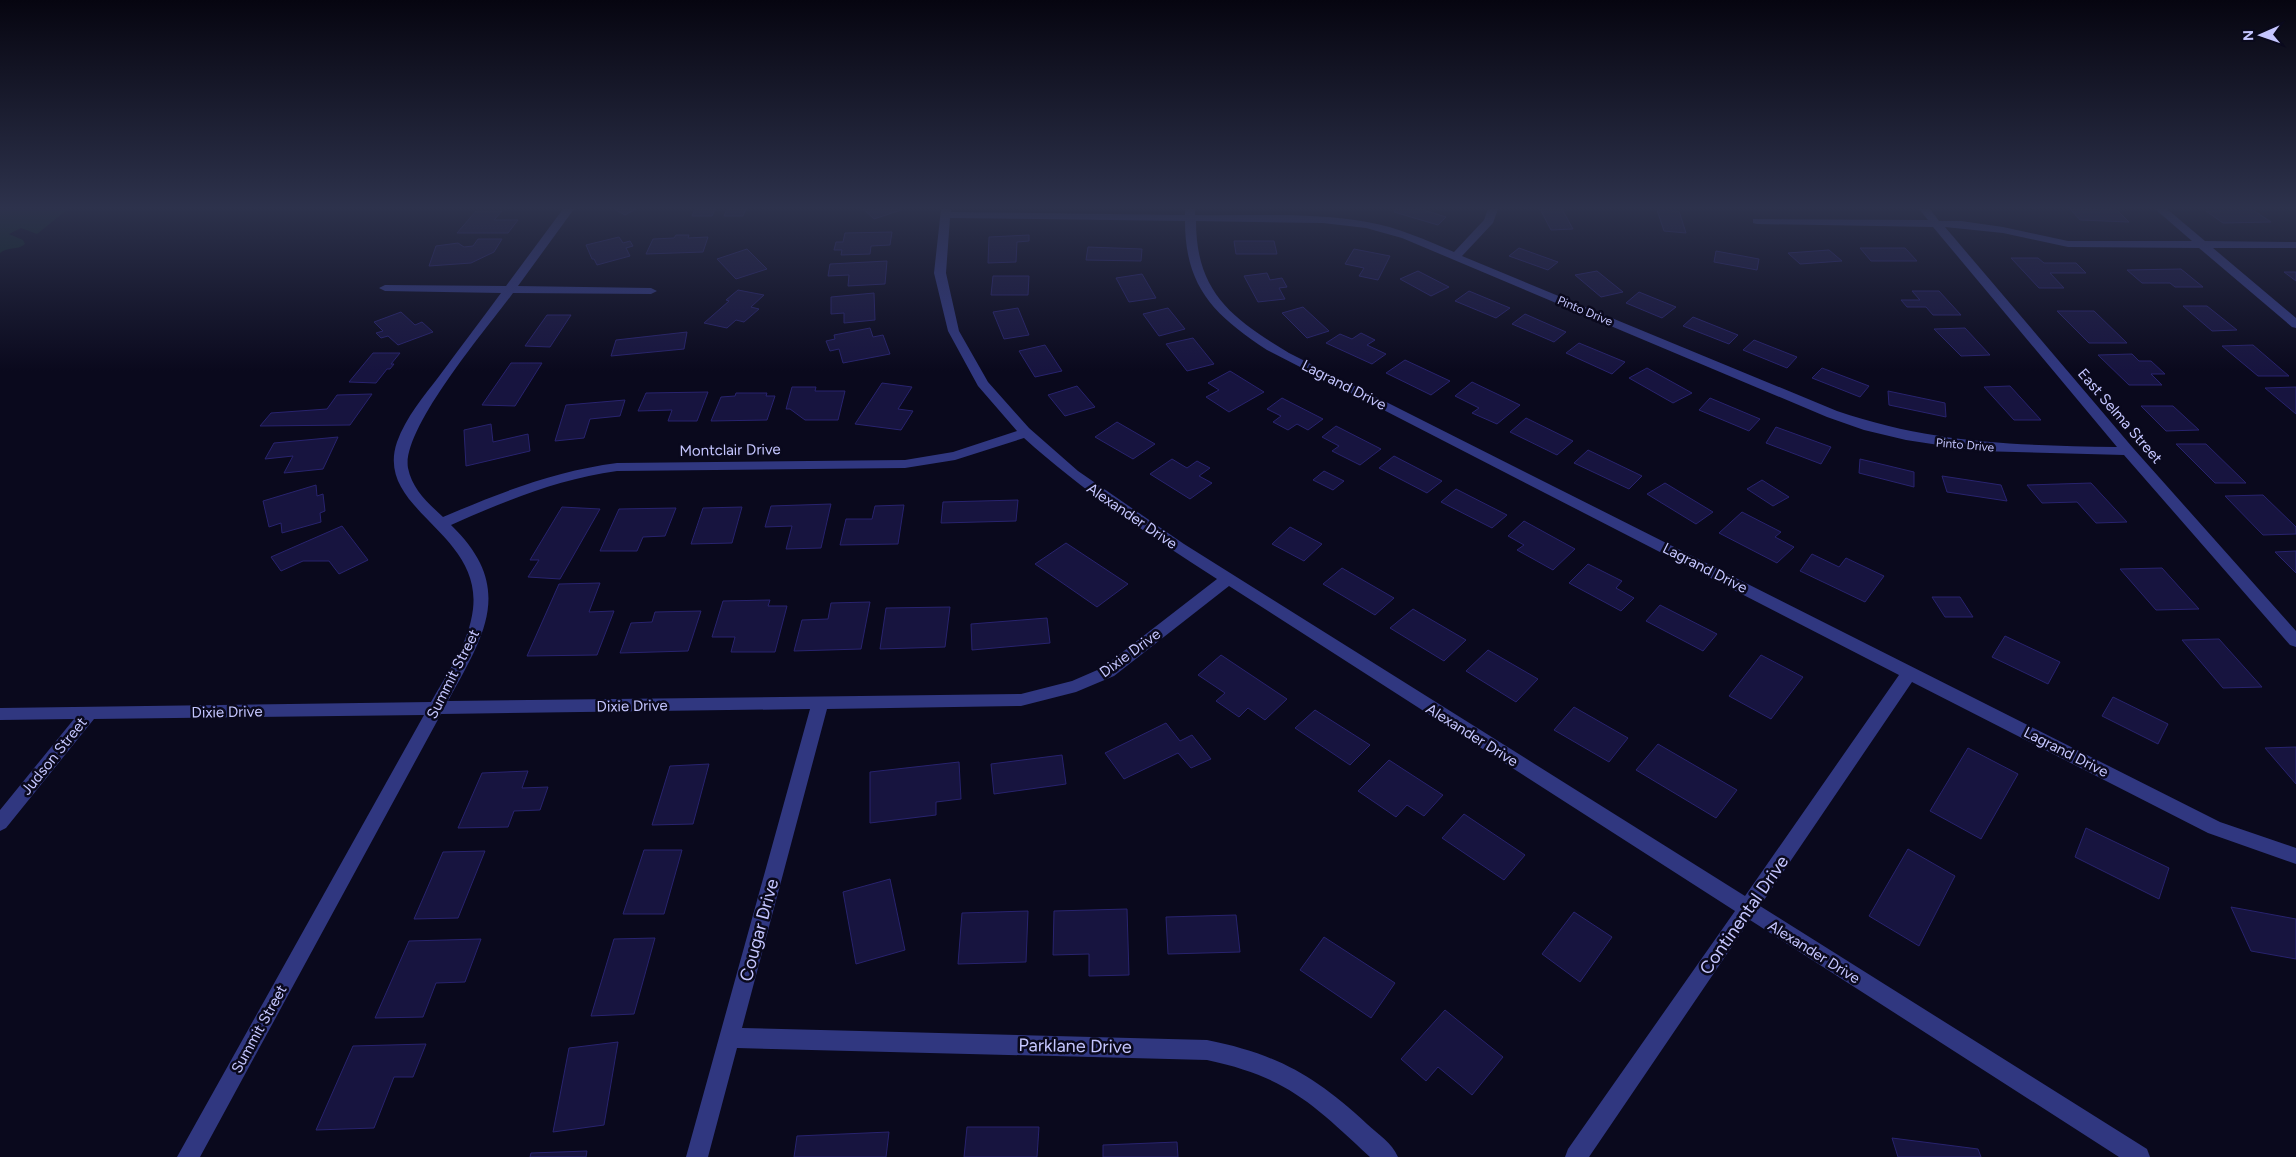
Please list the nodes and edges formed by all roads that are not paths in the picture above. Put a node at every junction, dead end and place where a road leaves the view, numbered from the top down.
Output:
1 (529, 263) edge
2 (940, 263) edge
3 (1195, 263) edge
4 (1469, 263) edge
5 (1969, 263) edge
6 (2223, 263) edge
7 (385, 288) dead end
8 (510, 289) junction
9 (650, 291) dead end
10 (2296, 324) edge
11 (1026, 433) junction
12 (2128, 451) junction
13 (440, 524) junction
14 (1228, 579) junction
15 (2296, 641) edge
16 (1910, 672) junction
17 (820, 703) junction
18 (436, 709) junction
19 (89, 713) junction
20 (0, 714) edge
21 (0, 822) edge
22 (2296, 856) edge
23 (1748, 910) junction
24 (729, 1038) junction
25 (188, 1157) edge
26 (697, 1157) edge
27 (1387, 1157) edge
28 (1576, 1157) edge
29 (2139, 1157) edge

1 - 8 street, Summit Street
2 - 11 street, Alexander Drive
3 - 16 street, Lagrand Drive
4 - 12 street, Pinto Drive
5 - 12 street, East Selma Street
6 - 10 street
7 - 8 street
8 - 9 street
8 - 13 street, Summit Street
11 - 13 street, Montclair Drive
11 - 14 street, Alexander Drive
12 - 15 street, East Selma Street
13 - 18 street, Summit Street
14 - 17 street, Dixie Drive
14 - 23 street, Alexander Drive
16 - 22 street, Lagrand Drive
16 - 23 street, Continental Drive
17 - 18 street, Dixie Drive
17 - 24 street, Cougar Drive
18 - 19 street, Dixie Drive
18 - 25 street, Summit Street
19 - 20 street, Dixie Drive
19 - 21 street, Judson Street
23 - 28 street, Continental Drive
23 - 29 street, Alexander Drive
24 - 26 street, Cougar Drive
24 - 27 street, Parklane Drive

